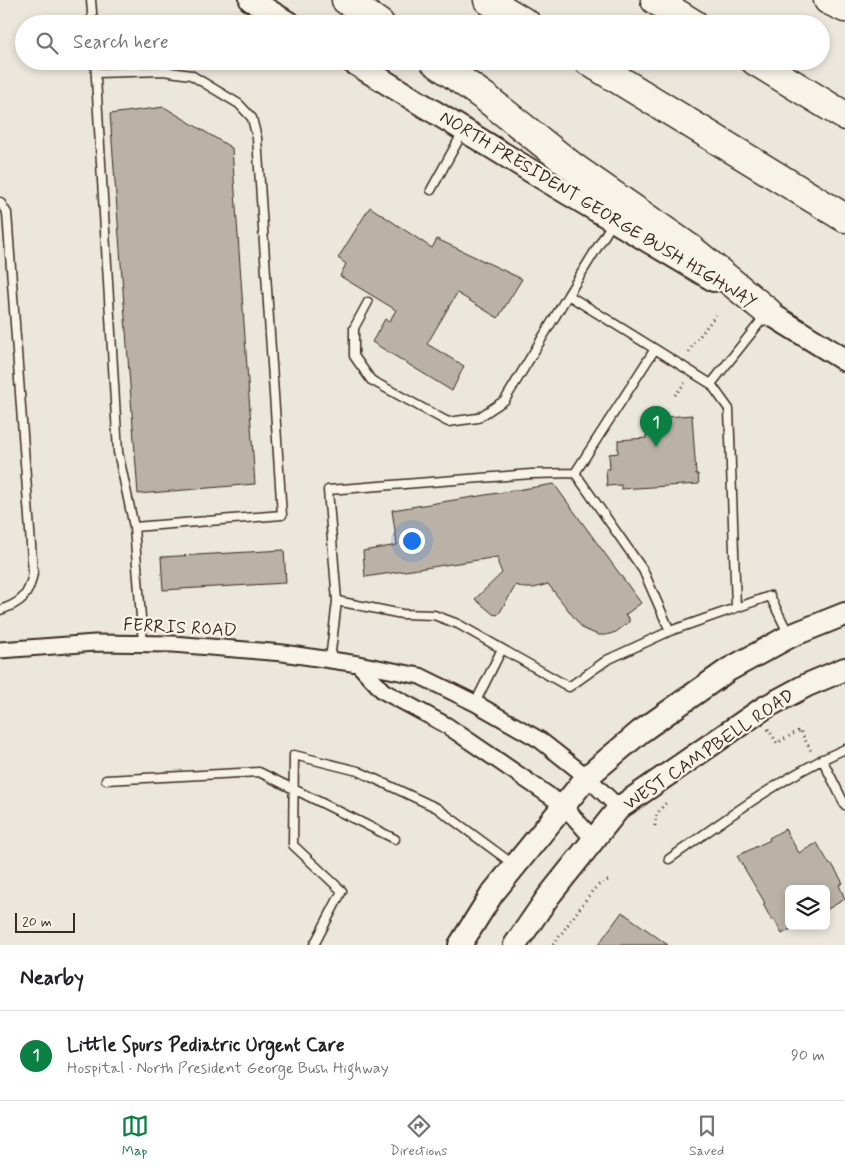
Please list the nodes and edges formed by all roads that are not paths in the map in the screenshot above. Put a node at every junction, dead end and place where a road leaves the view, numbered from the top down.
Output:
1 (91, 0) edge
2 (251, 0) edge
3 (346, 0) edge
4 (488, 0) edge
5 (654, 0) edge
6 (828, 0) edge
7 (845, 8) edge
8 (92, 15) edge
9 (275, 15) edge
10 (367, 15) edge
11 (512, 15) edge
12 (679, 15) edge
13 (96, 70) edge
14 (366, 70) edge
15 (447, 70) edge
16 (603, 70) edge
17 (770, 70) edge
18 (96, 73) junction
19 (845, 116) edge
20 (464, 130) junction
21 (431, 190) dead end
22 (0, 202) edge
23 (845, 218) edge
24 (614, 220) junction
25 (568, 295) junction
26 (368, 302) dead end
27 (768, 312) junction
28 (655, 349) junction
29 (845, 360) edge
30 (711, 384) junction
31 (575, 473) junction
32 (134, 527) junction
33 (337, 601) junction
34 (736, 608) junction
35 (0, 610) edge
36 (845, 614) edge
37 (670, 631) junction
38 (790, 636) junction
39 (143, 643) junction
40 (502, 649) junction
41 (0, 650) edge
42 (330, 660) junction
43 (358, 664) junction
44 (845, 669) edge
45 (475, 703) junction
46 (845, 749) edge
47 (819, 760) junction
48 (587, 777) junction
49 (106, 780) dead end
50 (294, 789) junction
51 (845, 805) edge
52 (563, 806) junction
53 (619, 808) junction
54 (593, 838) junction
55 (395, 839) dead end
56 (669, 858) dead end
57 (515, 865) junction
58 (314, 945) edge
59 (460, 945) edge
60 (515, 945) edge

1 - 8 lane
2 - 9 main road
3 - 10 highway
4 - 11 highway
5 - 12 highway
6 - 7 highway
13 - 18 lane
14 - 20 main road, NORTH PRESIDENT GEORGE BUSH HIGHWAY
15 - 27 highway
16 - 23 highway
17 - 19 highway
18 - 32 lane
18 - 32 lane
20 - 21 lane
20 - 24 main road, NORTH PRESIDENT GEORGE BUSH HIGHWAY
22 - 35 lane
24 - 25 lane
24 - 27 main road, NORTH PRESIDENT GEORGE BUSH HIGHWAY
25 - 26 lane
25 - 28 lane
27 - 29 main road, NORTH PRESIDENT GEORGE BUSH HIGHWAY
27 - 30 lane
28 - 30 lane
28 - 31 lane
30 - 34 lane
31 - 33 lane
31 - 37 lane
32 - 39 lane
33 - 40 lane
33 - 42 lane
34 - 37 lane
34 - 38 lane
36 - 38 main road
37 - 40 lane
38 - 48 main road
39 - 41 street, FERRIS ROAD
39 - 42 street, FERRIS ROAD
40 - 45 lane
42 - 43 street, FERRIS ROAD
43 - 45 street, FERRIS ROAD
43 - 52 street
44 - 53 main road, WEST CAMPBELL ROAD
45 - 48 street, FERRIS ROAD
46 - 47 lane
47 - 51 lane
47 - 56 lane
48 - 52 main road
48 - 53 street, FERRIS ROAD
49 - 50 lane
50 - 55 lane
50 - 57 lane
50 - 58 lane
52 - 54 street
52 - 57 main road
53 - 54 main road, WEST CAMPBELL ROAD
54 - 60 main road, WEST CAMPBELL ROAD
57 - 59 main road

